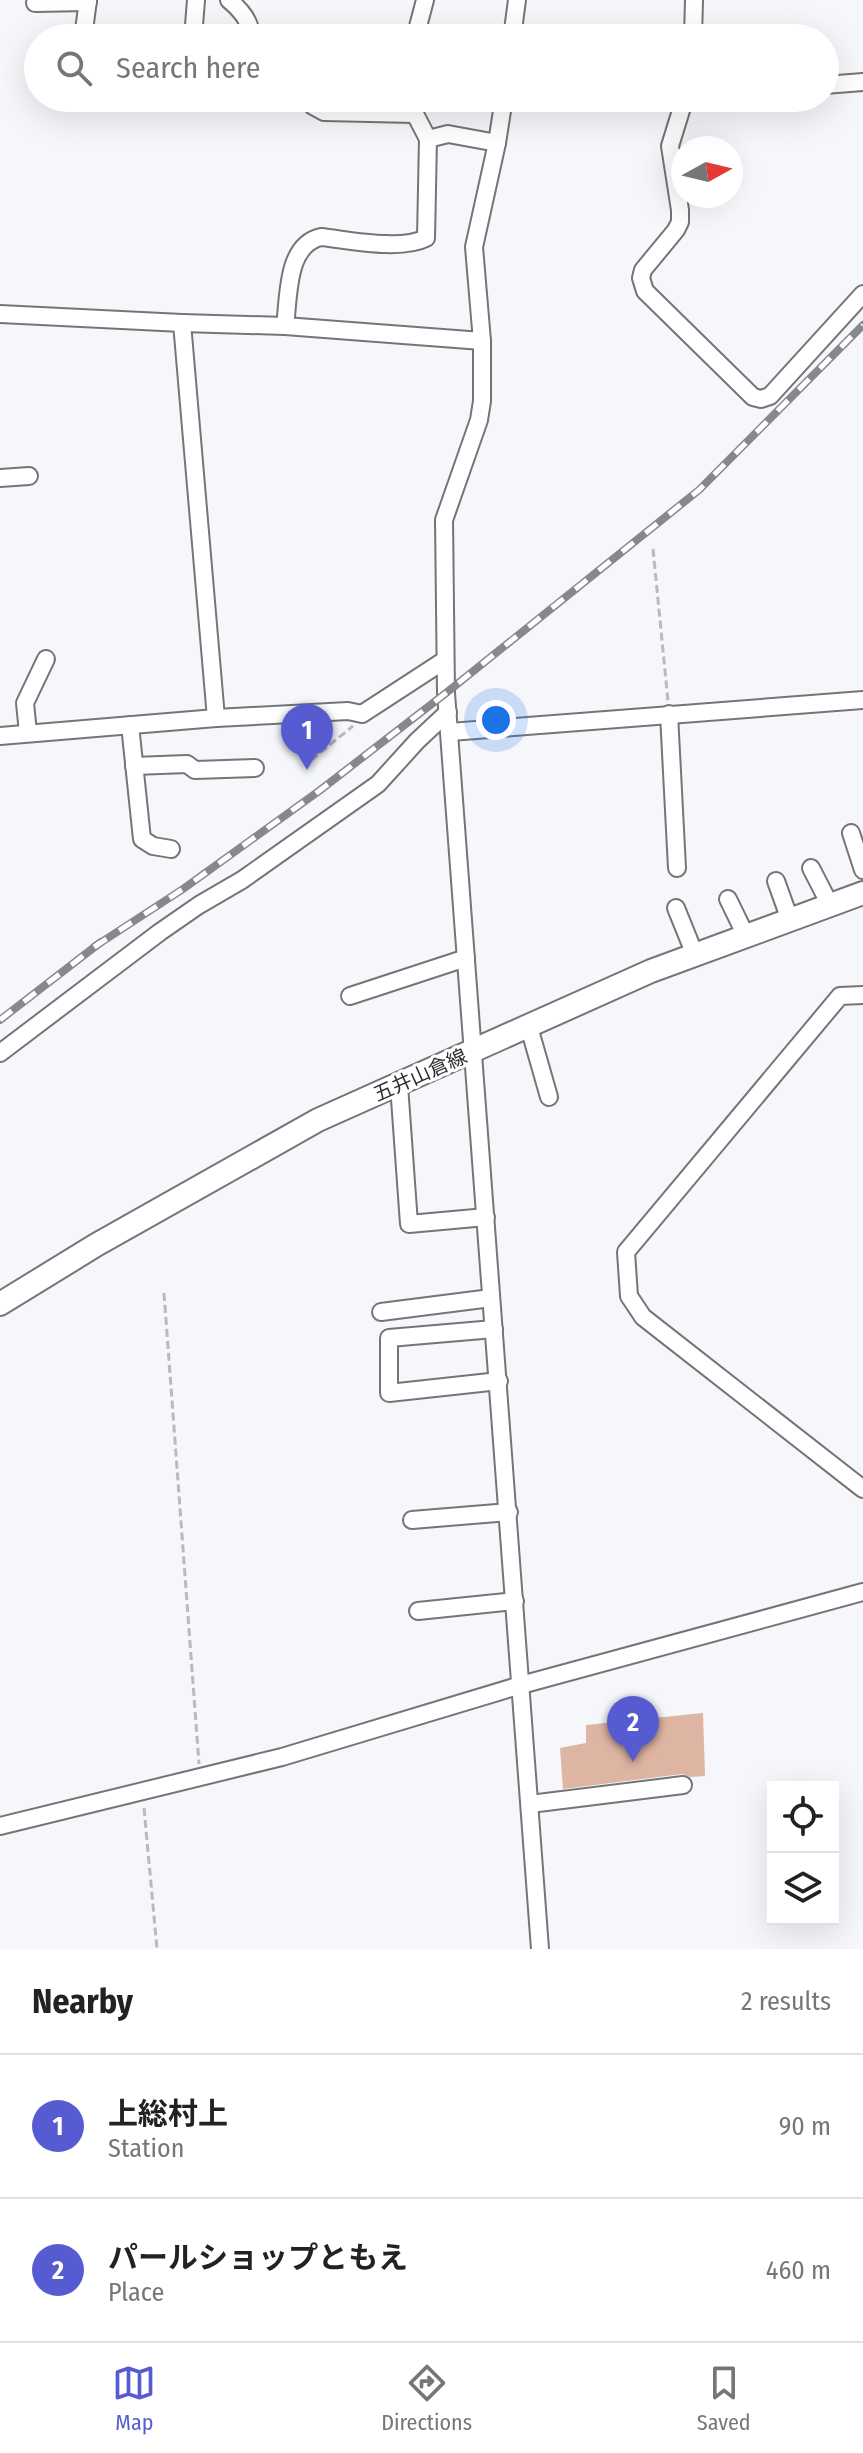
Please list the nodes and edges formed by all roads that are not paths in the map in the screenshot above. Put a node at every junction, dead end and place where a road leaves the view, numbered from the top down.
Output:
1 (196, 0) edge
2 (229, 0) edge
3 (425, 0) edge
4 (517, 0) edge
5 (694, 0) edge
6 (88, 1) edge
7 (35, 3) dead end
8 (85, 24) edge
9 (194, 24) edge
10 (249, 24) edge
11 (419, 24) edge
12 (514, 24) edge
13 (693, 24) edge
14 (863, 82) edge
15 (839, 84) edge
16 (417, 112) edge
17 (502, 112) edge
18 (681, 112) edge
19 (428, 139) junction
20 (497, 143) junction
21 (863, 294) edge
22 (0, 314) edge
23 (182, 323) junction
24 (285, 326) junction
25 (482, 341) junction
26 (29, 476) dead end
27 (0, 478) edge
28 (46, 659) dead end
29 (445, 660) junction
30 (863, 700) edge
31 (448, 712) junction
32 (669, 714) junction
33 (216, 718) junction
34 (130, 725) junction
35 (450, 732) junction
36 (28, 733) junction
37 (0, 736) edge
38 (134, 766) junction
39 (255, 768) dead end
40 (851, 833) dead end
41 (171, 849) dead end
42 (677, 868) dead end
43 (811, 868) dead end
44 (863, 870) edge
45 (776, 881) dead end
46 (863, 893) edge
47 (728, 899) dead end
48 (830, 905) junction
49 (676, 908) dead end
50 (790, 920) junction
51 (746, 936) junction
52 (695, 955) junction
53 (466, 958) junction
54 (863, 995) edge
55 (350, 996) dead end
56 (529, 1027) junction
57 (472, 1052) junction
58 (0, 1053) edge
59 (399, 1085) junction
60 (549, 1097) dead end
61 (486, 1217) junction
62 (491, 1298) junction
63 (0, 1304) edge
64 (381, 1312) dead end
65 (494, 1329) junction
66 (499, 1381) junction
67 (863, 1489) edge
68 (509, 1512) junction
69 (412, 1520) dead end
70 (863, 1592) edge
71 (515, 1601) junction
72 (418, 1611) dead end
73 (521, 1685) junction
74 (683, 1785) dead end
75 (530, 1804) junction
76 (0, 1826) edge
77 (540, 1949) edge

1 - 9 street
2 - 10 street
3 - 11 street
4 - 12 street
5 - 13 street
6 - 7 street
6 - 8 street
14 - 15 street
16 - 19 street
17 - 20 street
18 - 21 street
19 - 20 street
19 - 24 street
20 - 25 street
22 - 23 street
23 - 24 street
23 - 33 street
24 - 25 street
25 - 29 street
26 - 27 street
28 - 36 street
29 - 31 street
29 - 33 street
30 - 32 street
31 - 35 street
31 - 58 street
32 - 35 street
32 - 42 street
33 - 34 street
34 - 36 street
34 - 38 street
35 - 53 street
36 - 37 street
38 - 39 street
38 - 41 street
40 - 44 street
43 - 48 street
45 - 50 street
46 - 48 main road, 五井山倉線
47 - 51 street
48 - 50 main road, 五井山倉線
49 - 52 street
50 - 51 main road, 五井山倉線
51 - 52 main road, 五井山倉線
52 - 56 main road, 五井山倉線
53 - 55 street
53 - 57 street
54 - 67 street
56 - 57 main road, 五井山倉線
56 - 60 street
57 - 59 main road, 五井山倉線
57 - 61 street
59 - 61 street
59 - 63 main road, 五井山倉線
61 - 62 street
62 - 64 street
62 - 65 street
65 - 66 street
65 - 66 street
66 - 68 street
68 - 69 street
68 - 71 street
70 - 73 street
71 - 72 street
71 - 73 street
73 - 75 street
73 - 76 street
74 - 75 street
75 - 77 street

